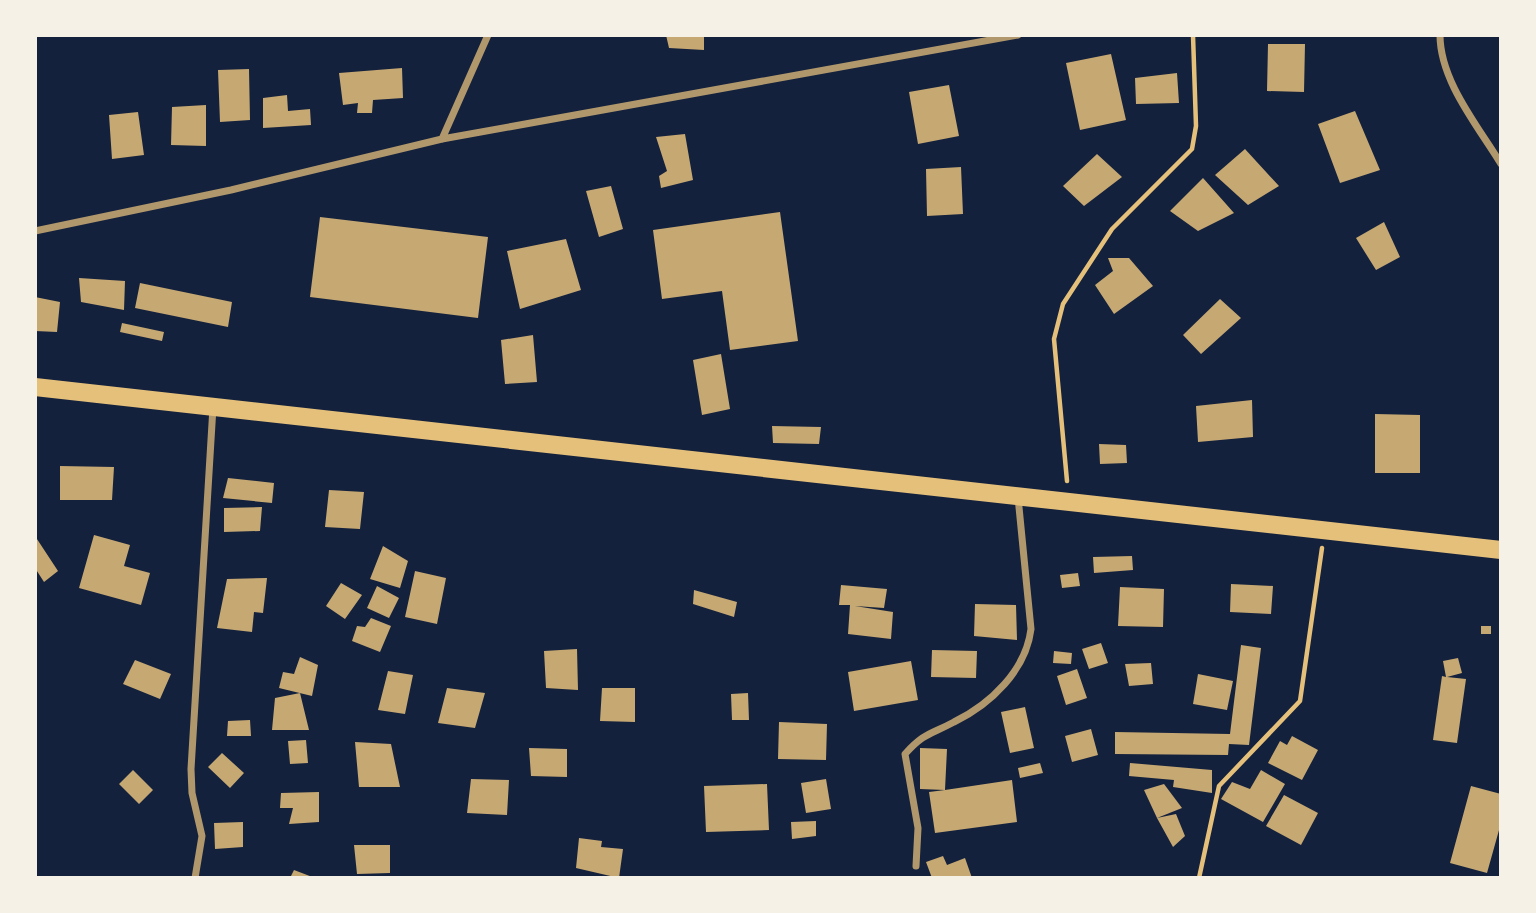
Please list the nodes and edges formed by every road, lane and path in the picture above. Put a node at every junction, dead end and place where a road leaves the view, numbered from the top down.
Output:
1 (488, 35) edge
2 (1018, 35) edge
3 (1193, 35) edge
4 (1440, 35) edge
5 (442, 139) junction
6 (1501, 163) edge
7 (35, 231) edge
8 (35, 387) edge
9 (213, 406) junction
10 (1018, 496) junction
11 (1069, 501) junction
12 (1325, 529) junction
13 (1501, 550) edge
14 (916, 866) dead end
15 (195, 878) edge
16 (1199, 878) edge

1 - 5 street
2 - 5 street
3 - 11 path
4 - 6 street
5 - 7 street
8 - 9 highway
9 - 10 highway
9 - 15 street
10 - 11 highway
10 - 14 street
11 - 12 highway
12 - 13 highway
12 - 16 path

